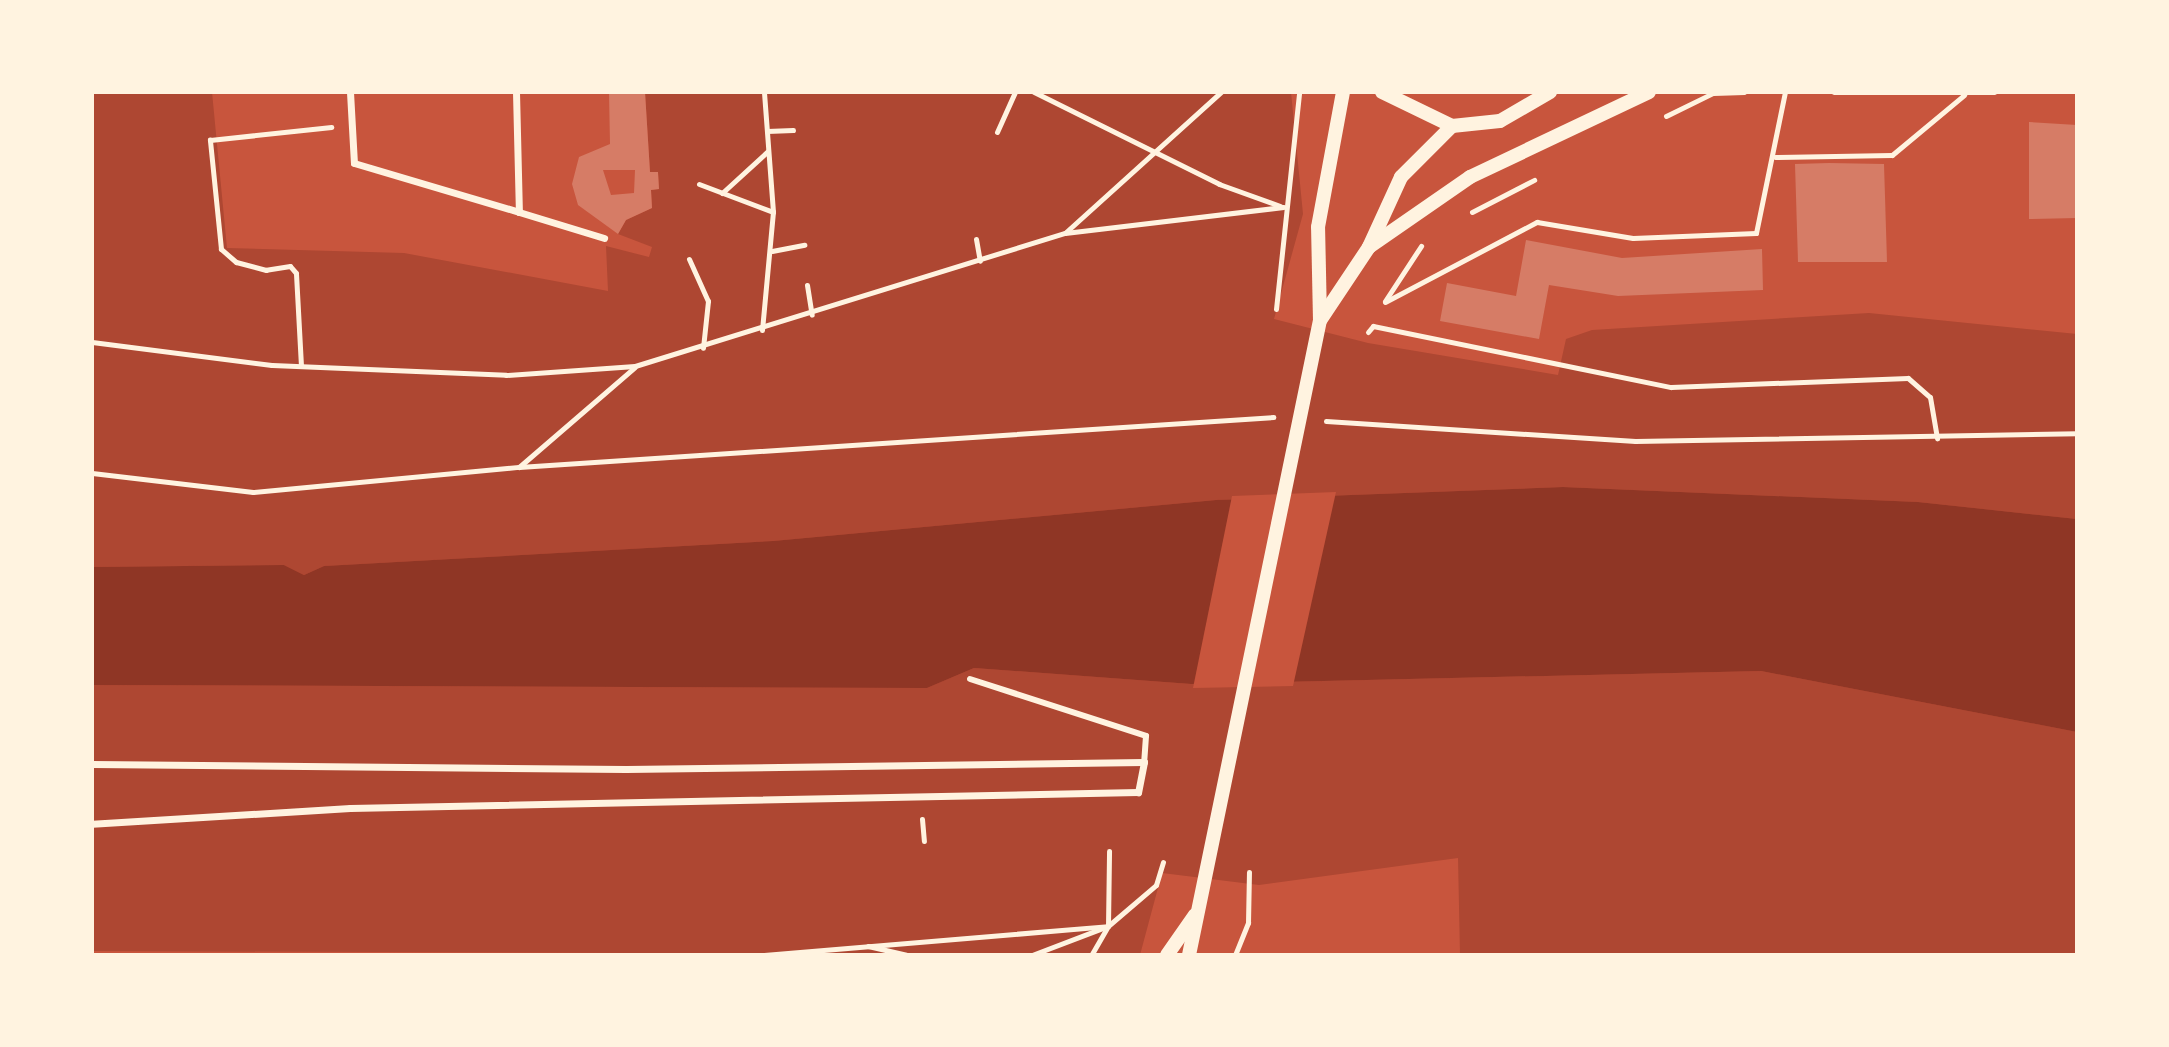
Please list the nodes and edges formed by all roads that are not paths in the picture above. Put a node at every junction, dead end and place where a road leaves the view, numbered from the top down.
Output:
1 (350, 92) edge
2 (516, 92) edge
3 (1343, 92) edge
4 (1382, 92) edge
5 (1550, 92) edge
6 (1649, 92) edge
7 (1452, 126) junction
8 (519, 212) junction
9 (604, 238) dead end
10 (1369, 247) junction
11 (1320, 320) junction
12 (970, 679) dead end
13 (1144, 762) junction
14 (92, 764) edge
15 (92, 824) edge
16 (1197, 911) junction
17 (1167, 955) edge
18 (1189, 955) edge

1 - 8 street
2 - 8 street
3 - 11 street
4 - 7 street
5 - 7 street
6 - 10 street
7 - 10 street
8 - 9 street
10 - 11 street
11 - 16 street
12 - 13 lane
13 - 14 street
13 - 15 street
16 - 17 street
16 - 18 street

